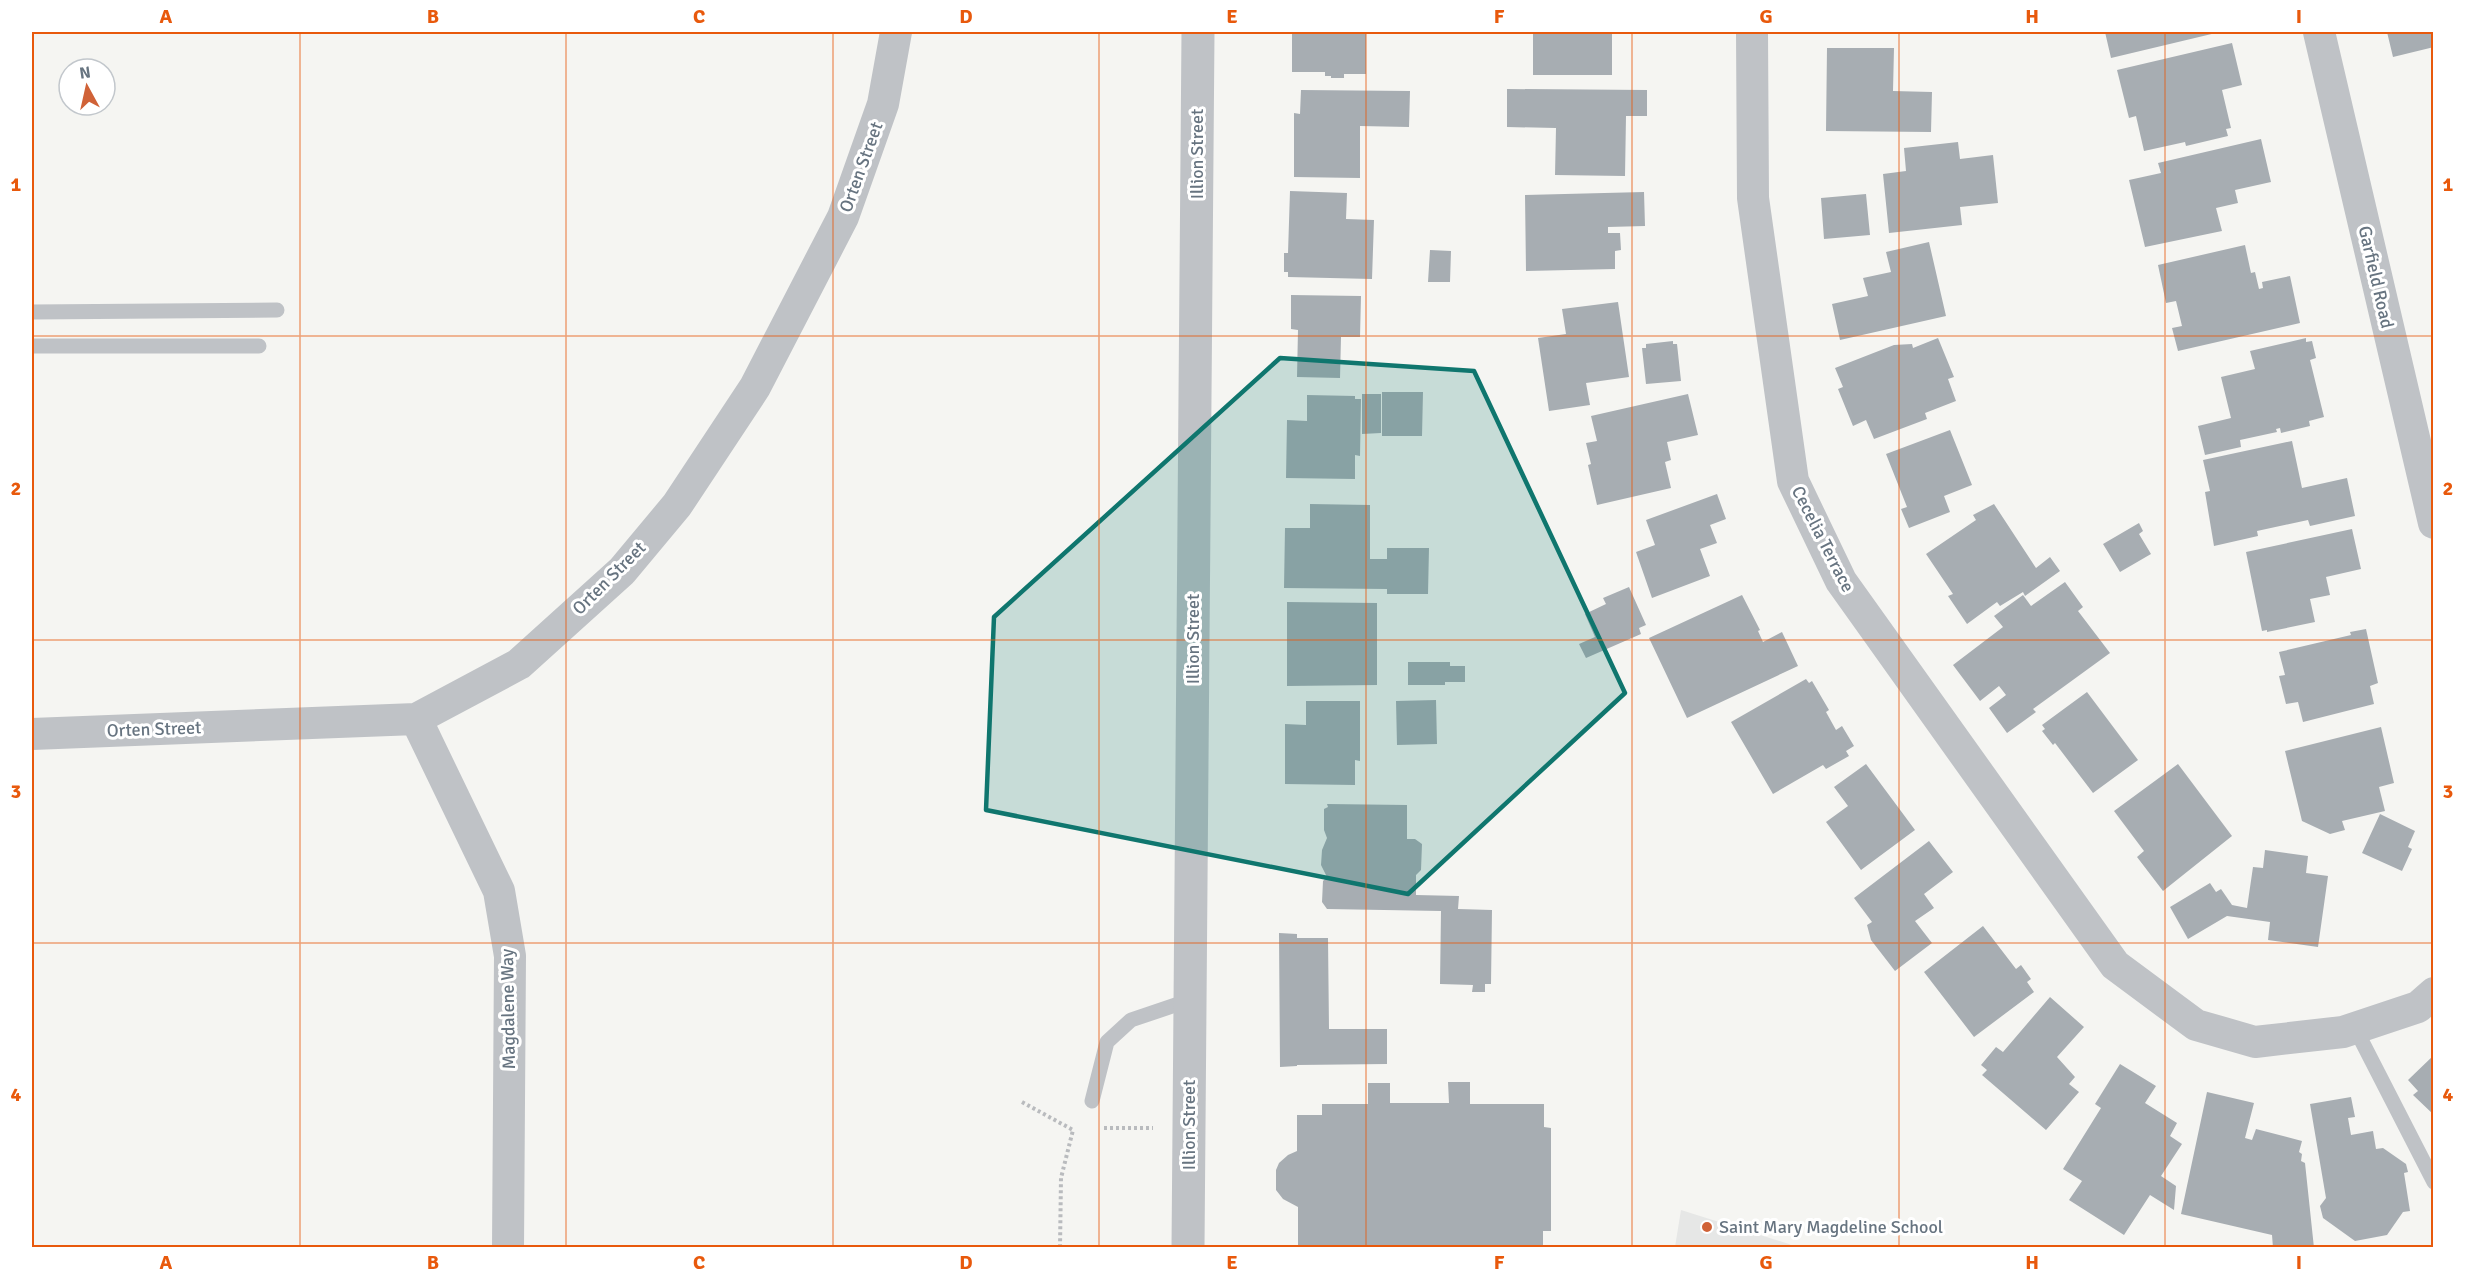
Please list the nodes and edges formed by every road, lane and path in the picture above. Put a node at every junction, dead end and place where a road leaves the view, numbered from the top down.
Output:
1 (896, 32) edge
2 (1198, 32) edge
3 (1752, 32) edge
4 (2319, 32) edge
5 (277, 310) dead end
6 (32, 312) edge
7 (32, 346) edge
8 (258, 346) dead end
9 (2433, 523) edge
10 (416, 719) junction
11 (32, 734) edge
12 (2433, 993) edge
13 (1190, 1000) junction
14 (2355, 1028) junction
15 (1092, 1101) dead end
16 (1022, 1102) dead end
17 (1099, 1128) dead end
18 (1155, 1128) dead end
19 (1082, 1129) dead end
20 (1073, 1130) junction
21 (2433, 1182) edge
22 (508, 1248) edge
23 (1060, 1248) edge
24 (1188, 1248) edge

1 - 10 street, Orten Street
2 - 13 street, Illion Street
3 - 14 street, Cecelia Terrace
4 - 9 street, Garfield Road
5 - 6 lane
7 - 8 lane
10 - 11 street, Orten Street
10 - 22 street, Magdalene Way
12 - 14 street
13 - 15 lane
13 - 24 street, Illion Street
14 - 21 lane
16 - 20 path
17 - 18 path
19 - 20 path
20 - 23 path

